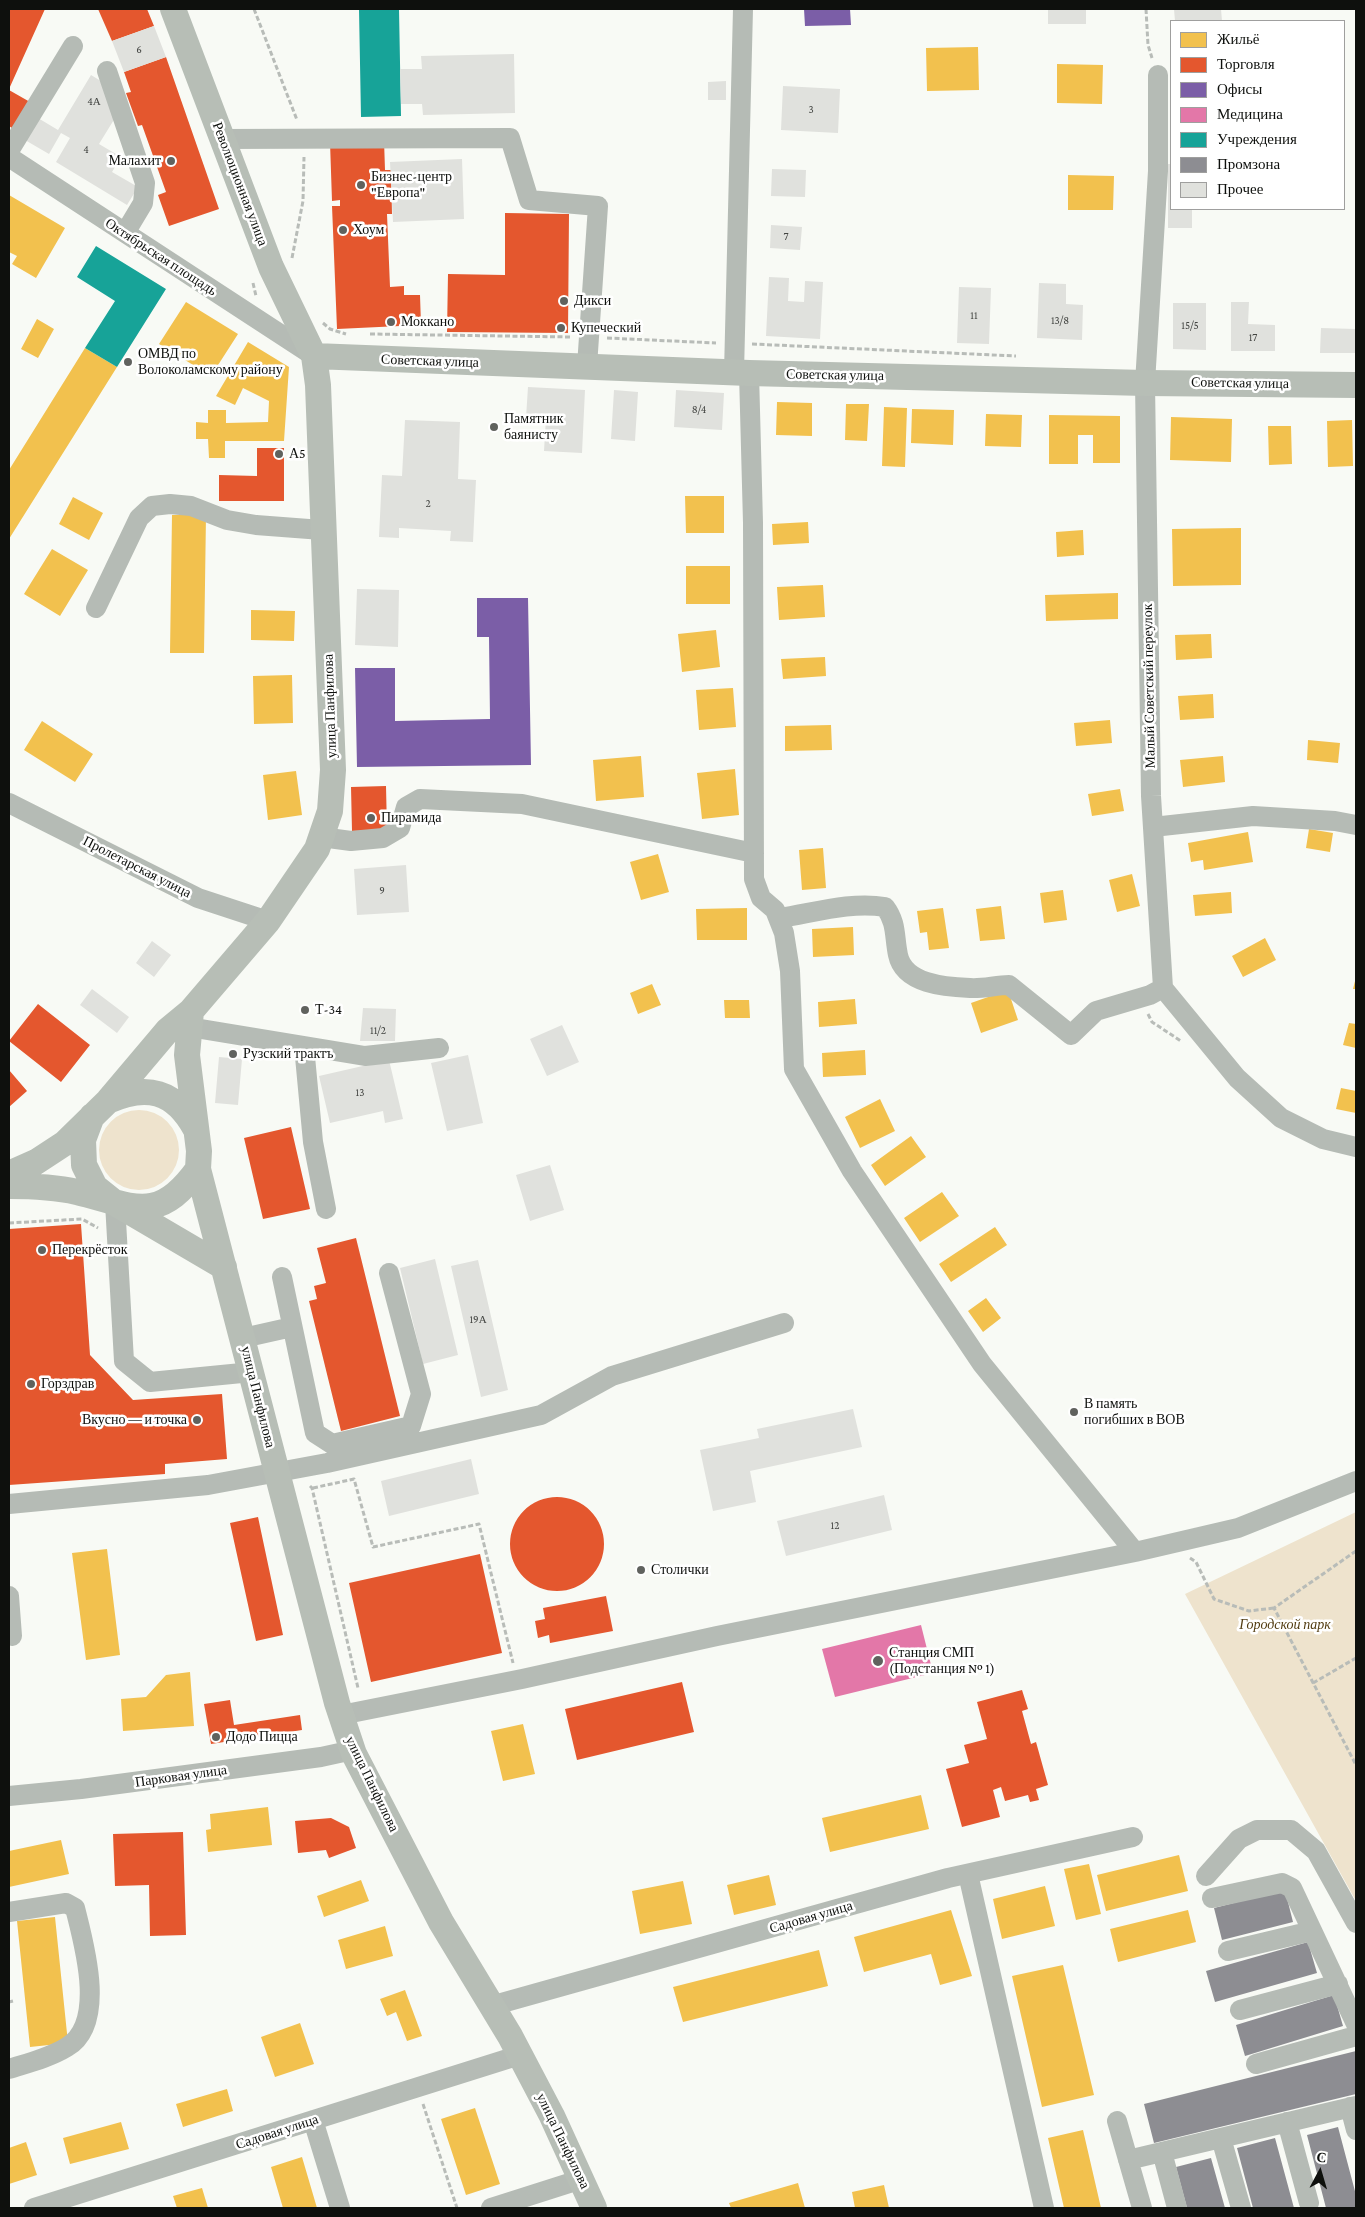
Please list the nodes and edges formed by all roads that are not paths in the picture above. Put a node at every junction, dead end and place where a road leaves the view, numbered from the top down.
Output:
1 (174, 9) edge
2 (743, 9) edge
3 (72, 46) dead end
4 (107, 71) dead end
5 (1158, 75) road end
6 (223, 140) junction
7 (9, 151) edge
8 (9, 157) edge
9 (125, 233) junction
10 (314, 356) junction
11 (587, 366) junction
12 (742, 373) junction
13 (1145, 383) junction
14 (1356, 384) edge
15 (322, 530) junction
16 (96, 608) dead end
17 (9, 803) edge
18 (1356, 825) edge
19 (1153, 826) junction
20 (321, 837) junction
21 (754, 853) junction
22 (780, 918) junction
23 (268, 921) junction
24 (1164, 988) junction
25 (190, 1019) junction
26 (304, 1046) junction
27 (439, 1048) dead end
28 (100, 1109) junction
29 (195, 1128) junction
30 (1356, 1147) edge
31 (198, 1169) junction
32 (9, 1174) edge
33 (9, 1186) edge
34 (115, 1203) junction
35 (326, 1209) dead end
36 (224, 1267) junction
37 (389, 1273) dead end
38 (282, 1277) dead end
39 (784, 1323) dead end
40 (292, 1327) junction
41 (243, 1338) junction
42 (252, 1372) junction
43 (285, 1471) junction
44 (1356, 1480) edge
45 (9, 1504) edge
46 (1136, 1552) junction
47 (9, 1596) edge
48 (12, 1636) dead end
49 (341, 1715) junction
50 (353, 1750) junction
51 (9, 1796) edge
52 (1133, 1837) dead end
53 (968, 1874) junction
54 (1206, 1876) dead end
55 (1212, 1898) dead end
56 (9, 1912) edge
57 (1356, 1923) edge
58 (1312, 1931) junction
59 (1228, 1951) dead end
60 (1338, 1984) junction
61 (491, 2006) junction
62 (1240, 2010) dead end
63 (1356, 2024) edge
64 (1356, 2036) edge
65 (520, 2055) junction
66 (1256, 2064) dead end
67 (9, 2069) edge
68 (1353, 2107) edge
69 (314, 2120) junction
70 (1117, 2121) dead end
71 (1287, 2122) junction
72 (1356, 2130) edge
73 (1221, 2138) junction
74 (1162, 2152) junction
75 (1128, 2160) junction
76 (582, 2179) junction
77 (76, 2202) edge
78 (1309, 2203) dead end
79 (34, 2208) edge
80 (340, 2208) edge
81 (491, 2208) edge
82 (594, 2208) edge
83 (1044, 2208) edge
84 (1142, 2208) edge
85 (1177, 2208) edge
86 (1241, 2208) edge

1 - 6 main road, Революционная улица
2 - 12 street
3 - 7 street
4 - 9 street
5 - 13 street, Малый Советский переулок
6 - 10 main road, Революционная улица
6 - 11 street
8 - 9 street, Октябрьская площадь
9 - 10 street, Октябрьская площадь
10 - 11 main road, Советская улица
10 - 15 main road, улица Панфилова
11 - 12 main road, Советская улица
12 - 13 main road, Советская улица
12 - 21 street
13 - 14 main road, Советская улица
13 - 19 street, Малый Советский переулок
15 - 16 street
15 - 20 main road, улица Панфилова
17 - 23 street, Пролетарская улица
18 - 19 street
19 - 24 street, Малый Советский переулок
20 - 21 street
20 - 23 main road, улица Панфилова
21 - 22 street
22 - 24 street
22 - 46 street
23 - 25 main road, улица Панфилова
24 - 30 street
25 - 26 street
25 - 28 main road, улица Панфилова
25 - 29 main road, улица Панфилова
26 - 27 street
26 - 35 street
28 - 29 main road, улица Панфилова
28 - 32 main road
28 - 34 main road, улица Панфилова
29 - 31 main road, улица Панфилова
31 - 34 main road, улица Панфилова
31 - 36 main road, улица Панфилова
33 - 34 main road
34 - 36 main road, улица Панфилова
34 - 42 street
36 - 41 main road, улица Панфилова
37 - 40 street
38 - 40 street
39 - 43 street
40 - 41 street
41 - 42 main road, улица Панфилова
42 - 43 main road, улица Панфилова
43 - 45 street
43 - 49 main road, улица Панфилова
44 - 46 street
46 - 49 street
47 - 48 street
49 - 50 main road, улица Панфилова
50 - 51 street, Парковая улица
50 - 61 main road, улица Панфилова
52 - 53 street, Садовая улица
53 - 61 street, Садовая улица
53 - 83 street
54 - 57 street
55 - 58 street
56 - 67 street
58 - 59 street
58 - 60 street
60 - 62 street
60 - 63 street
61 - 65 main road, улица Панфилова
64 - 66 street
65 - 69 street, Садовая улица
65 - 76 main road, улица Панфилова
68 - 71 street
68 - 72 street
69 - 77 street, Садовая улица
69 - 80 street
70 - 75 street
71 - 73 street
71 - 78 street
73 - 74 street
73 - 86 street
74 - 75 street
74 - 85 street
75 - 84 street
76 - 81 street
76 - 82 main road, улица Панфилова
77 - 79 street, Садовая улица

